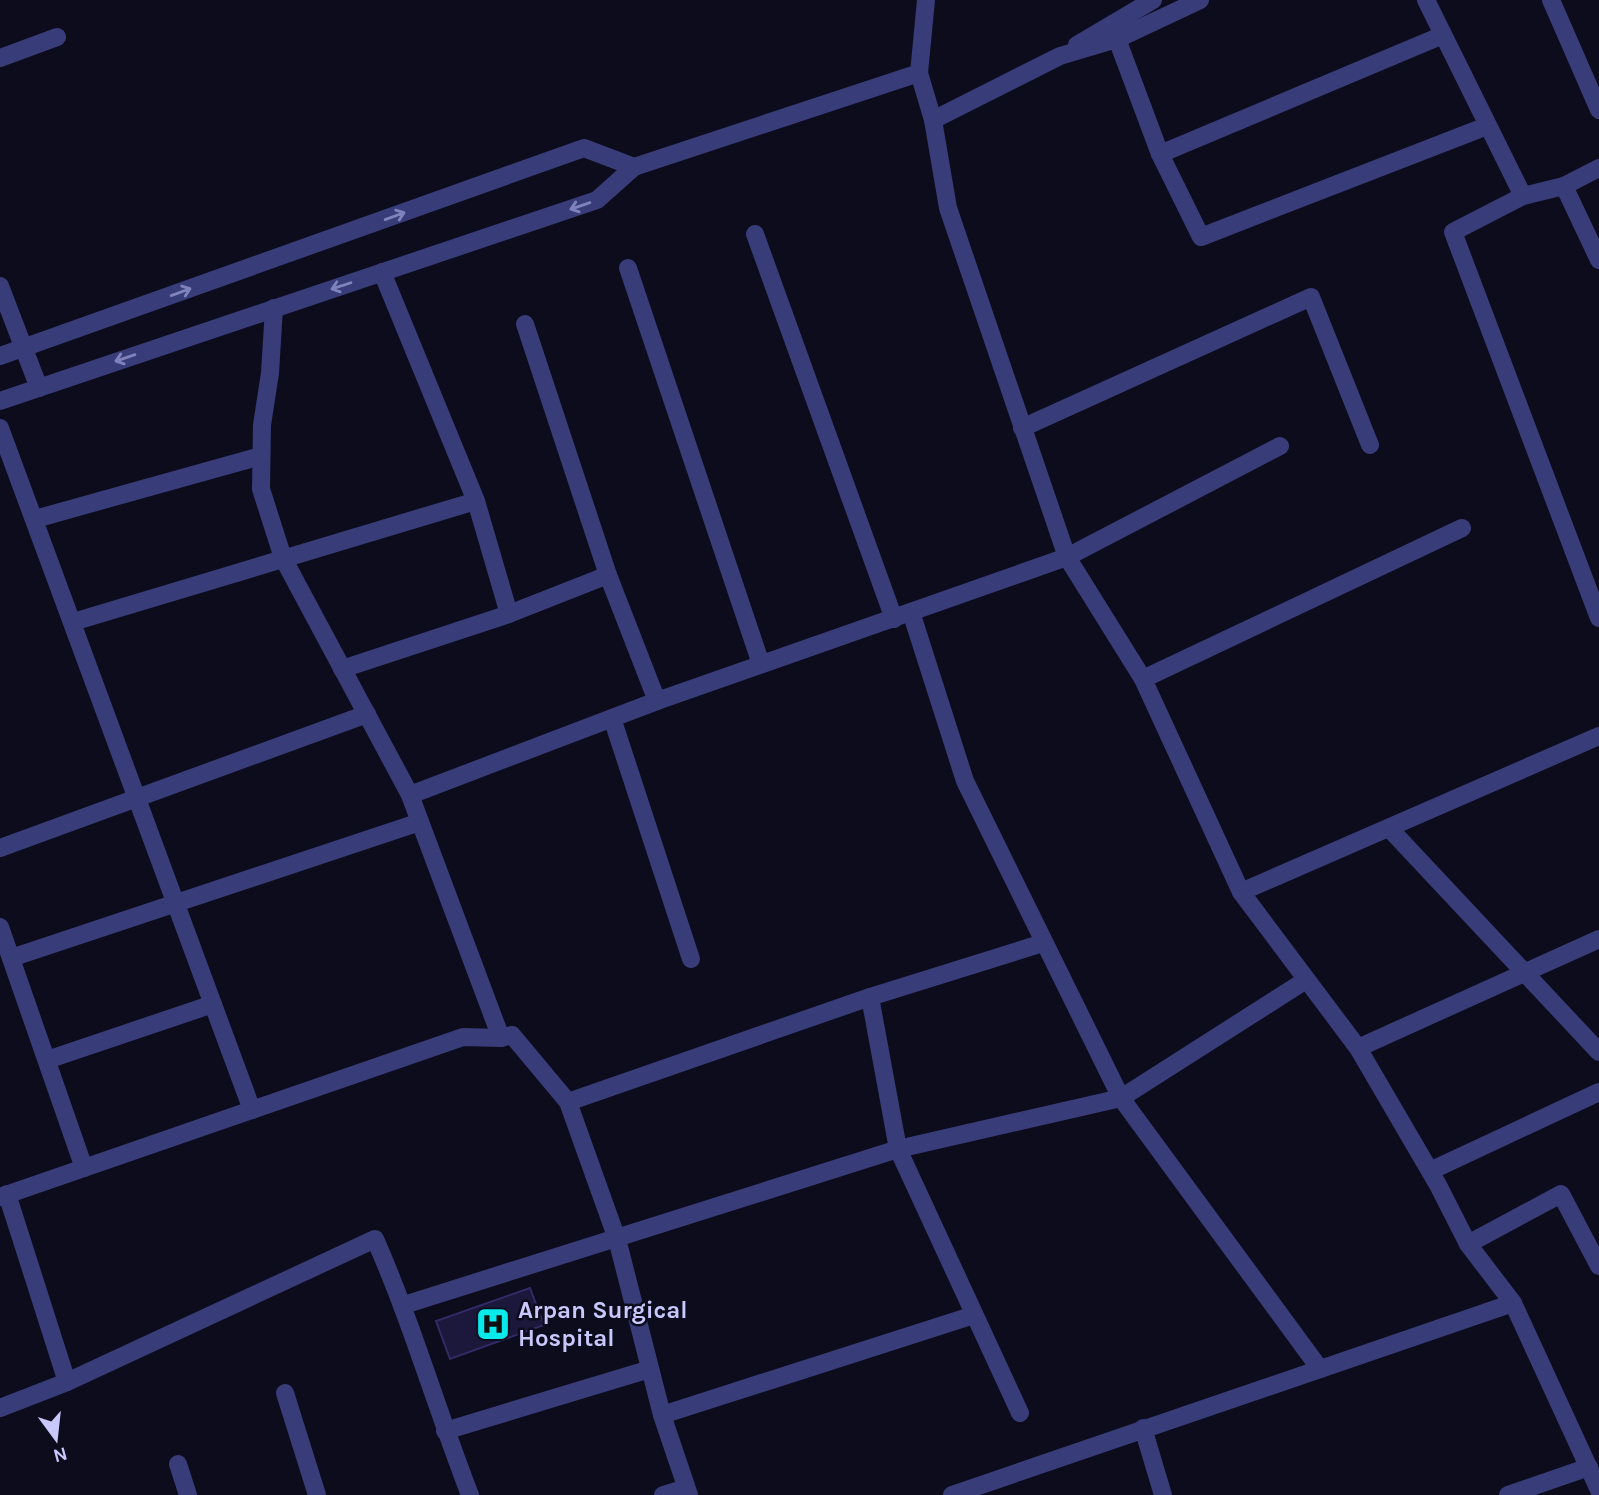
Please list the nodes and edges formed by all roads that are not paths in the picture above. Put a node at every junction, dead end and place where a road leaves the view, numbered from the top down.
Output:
1 (926, 0) edge
2 (1153, 0) edge
3 (1200, 0) edge
4 (1426, 0) edge
5 (1551, 0) edge
6 (1443, 35) junction
7 (57, 37) dead end
8 (1117, 39) junction
9 (1060, 56) junction
10 (0, 58) edge
11 (919, 73) junction
12 (1599, 110) edge
13 (933, 120) junction
14 (1487, 125) junction
15 (1160, 154) junction
16 (634, 167) junction
17 (1599, 168) edge
18 (1564, 186) junction
19 (1523, 197) junction
20 (755, 234) dead end
21 (1599, 260) edge
22 (628, 268) dead end
23 (382, 272) junction
24 (0, 286) edge
25 (274, 309) junction
26 (525, 324) dead end
27 (24, 347) junction
28 (0, 356) edge
29 (39, 388) junction
30 (0, 401) edge
31 (0, 428) edge
32 (1022, 428) junction
33 (1370, 445) dead end
34 (1280, 446) dead end
35 (261, 456) junction
36 (476, 501) junction
37 (35, 519) junction
38 (1462, 528) dead end
39 (1067, 557) junction
40 (283, 558) junction
41 (608, 575) junction
42 (911, 612) junction
43 (509, 614) junction
44 (1599, 618) edge
45 (894, 619) junction
46 (73, 622) junction
47 (761, 664) junction
48 (342, 669) junction
49 (1143, 679) junction
50 (657, 701) junction
51 (367, 714) junction
52 (612, 718) junction
53 (1599, 736) edge
54 (410, 795) junction
55 (138, 798) junction
56 (420, 822) junction
57 (1389, 828) junction
58 (0, 848) edge
59 (1241, 892) junction
60 (176, 904) junction
61 (0, 927) edge
62 (1599, 939) edge
63 (1043, 943) junction
64 (11, 958) junction
65 (691, 959) dead end
66 (1525, 972) junction
67 (1306, 980) junction
68 (870, 997) junction
69 (213, 1004) junction
70 (501, 1038) junction
71 (1358, 1048) junction
72 (1599, 1052) edge
73 (47, 1060) junction
74 (1599, 1092) edge
75 (1121, 1098) junction
76 (568, 1102) junction
77 (252, 1110) junction
78 (898, 1149) junction
79 (84, 1168) junction
80 (1430, 1171) junction
81 (4, 1196) edge
82 (617, 1239) junction
83 (1468, 1244) junction
84 (1599, 1266) edge
85 (1513, 1303) junction
86 (404, 1305) junction
87 (974, 1315) junction
88 (1320, 1369) junction
89 (650, 1370) junction
90 (67, 1382) junction
91 (285, 1393) dead end
92 (0, 1408) edge
93 (1020, 1413) dead end
94 (662, 1415) junction
95 (1143, 1428) junction
96 (445, 1431) junction
97 (178, 1464) dead end
98 (1589, 1467) junction
99 (1599, 1490) edge
100 (688, 1491) edge
101 (188, 1495) edge
102 (317, 1495) edge
103 (470, 1495) edge
104 (663, 1495) edge
105 (952, 1495) edge
106 (1163, 1495) edge
107 (1508, 1495) edge

1 - 11 street
2 - 9 street
3 - 8 street
4 - 6 street
5 - 12 street
6 - 14 street
6 - 15 street
7 - 10 street
8 - 9 street
8 - 15 street
9 - 13 street
11 - 13 street
11 - 16 street
13 - 32 street
14 - 15 street
14 - 19 street
16 -> 23 street
27 -> 16 street
17 - 18 street
18 - 19 street
18 - 21 street
19 - 44 street
20 - 45 street
22 - 47 street
23 -> 25 street
23 - 36 street
24 - 27 street
25 -> 29 street
25 - 35 street
26 - 41 street
27 - 28 street
27 - 29 street
29 - 30 street
31 - 37 street
32 - 33 street
32 - 39 street
34 - 39 street
35 - 37 street
35 - 40 street
36 - 40 street
36 - 43 street
37 - 46 street
38 - 49 street
39 - 42 street
39 - 49 street
40 - 46 street
40 - 48 street
41 - 43 street
41 - 50 street
42 - 45 street
42 - 63 street
43 - 48 street
45 - 47 street
46 - 55 street
47 - 50 street
48 - 51 street
49 - 59 street
50 - 52 street
51 - 54 street
51 - 55 street
52 - 54 street
52 - 65 street
53 - 57 street
54 - 56 street
55 - 58 street
55 - 60 street
56 - 60 street
56 - 70 street
57 - 59 street
57 - 66 street
59 - 67 street
60 - 64 street
60 - 69 street
61 - 64 street
62 - 66 street
63 - 68 street
63 - 75 street
64 - 73 street
66 - 71 street
66 - 72 street
67 - 71 street
67 - 75 street
68 - 76 street
68 - 78 street
69 - 73 street
69 - 77 street
70 - 76 street
70 - 77 street
71 - 80 street
73 - 79 street
74 - 80 street
75 - 78 street
75 - 88 street
76 - 82 street
77 - 79 street
78 - 82 street
78 - 87 street
79 - 81 street
80 - 83 street
81 - 90 street
82 - 86 street
82 - 89 street
83 - 84 street
83 - 85 street
85 - 88 street
85 - 98 street
86 - 90 street
86 - 96 street
87 - 93 street
87 - 94 street
88 - 95 street
89 - 94 street
89 - 96 street
90 - 92 street
91 - 102 street
94 - 100 street
95 - 105 street
95 - 106 street
96 - 103 street
97 - 101 street
98 - 99 street
98 - 107 street
100 - 104 street

